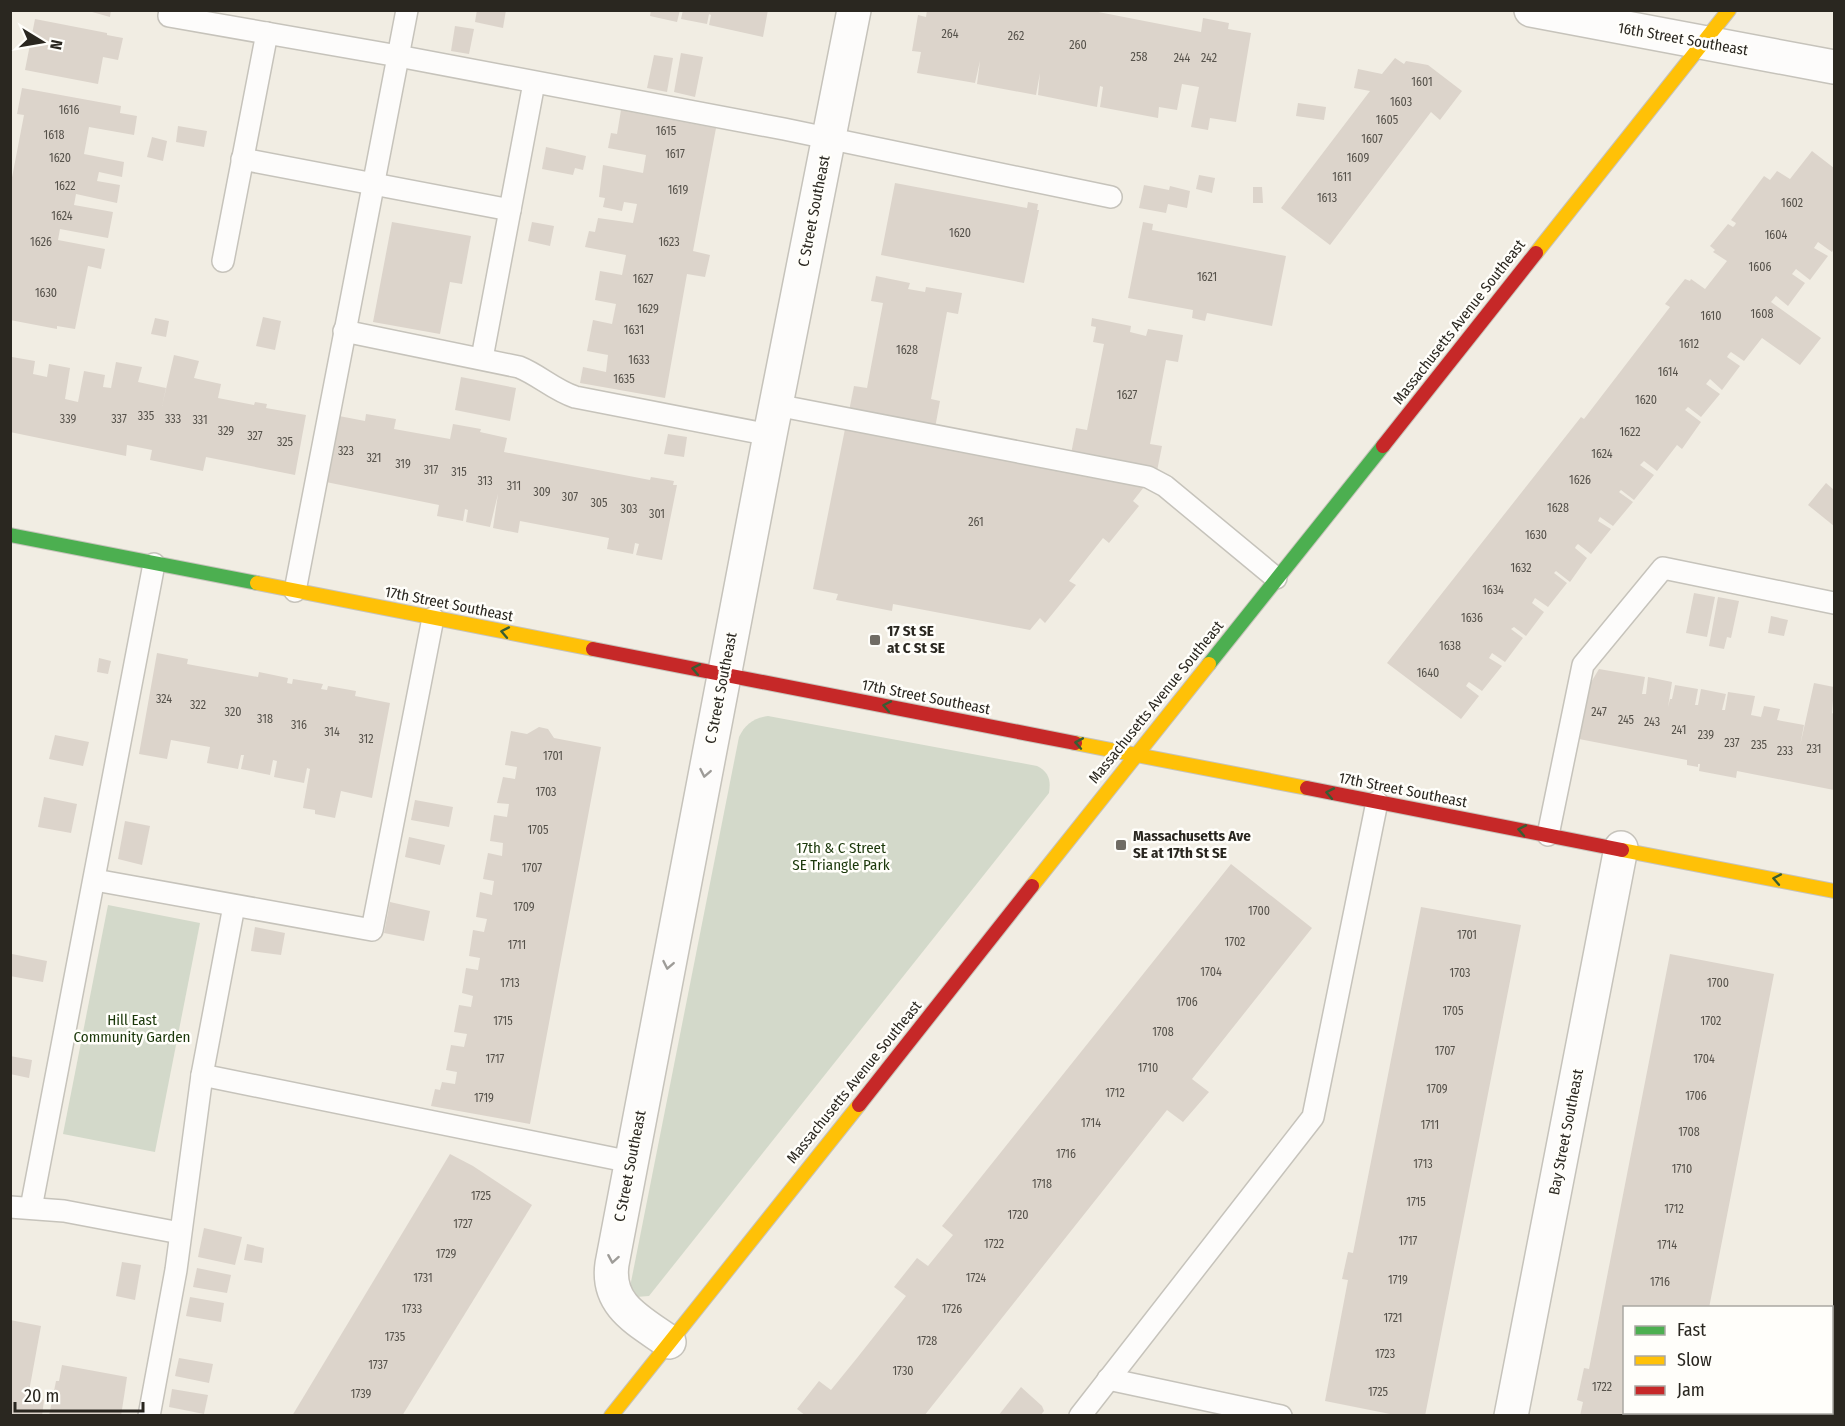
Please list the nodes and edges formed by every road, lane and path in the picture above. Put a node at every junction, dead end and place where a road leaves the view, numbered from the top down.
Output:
1 (170, 10) edge
2 (407, 10) edge
3 (854, 10) edge
4 (1532, 10) edge
5 (1729, 10) edge
6 (267, 33) junction
7 (1703, 42) junction
8 (398, 56) junction
9 (1834, 67) edge
10 (534, 82) junction
11 (829, 138) junction
12 (242, 159) junction
13 (373, 184) junction
14 (1111, 197) dead end
15 (510, 210) junction
16 (223, 261) dead end
17 (344, 331) junction
18 (482, 358) junction
19 (773, 420) junction
20 (10, 535) edge
21 (154, 564) junction
22 (1276, 578) junction
23 (295, 591) junction
24 (1834, 603) edge
25 (433, 618) junction
26 (724, 675) junction
27 (1136, 754) junction
28 (1377, 802) junction
29 (1548, 835) junction
30 (1621, 848) junction
31 (95, 880) junction
32 (1834, 891) edge
33 (234, 906) junction
34 (202, 1075) junction
35 (631, 1162) junction
36 (21, 1208) edge
37 (180, 1233) junction
38 (669, 1342) junction
39 (1108, 1380) junction
40 (1278, 1415) edge
41 (149, 1416) edge
42 (611, 1416) edge
43 (1080, 1416) edge
44 (1511, 1416) edge

1 - 6 lane
2 - 8 lane
3 - 11 street, C Street Southeast
4 - 7 street, 16th Street Southeast
5 - 7 main road, Massachusetts Avenue Southeast
6 - 8 lane
6 - 12 lane
7 - 9 street, 16th Street Southeast
7 - 22 main road, Massachusetts Avenue Southeast
8 - 10 lane
8 - 13 lane
10 - 11 lane
10 - 15 lane
11 - 14 lane
11 - 19 street, C Street Southeast
12 - 13 lane
12 - 16 lane
13 - 15 lane
13 - 17 lane
15 - 18 lane
17 - 18 lane
17 - 23 lane
18 - 19 lane
19 - 22 lane
19 - 26 street, C Street Southeast
20 - 21 main road, 17th Street Southeast
21 - 23 main road, 17th Street Southeast
21 - 31 lane
22 - 27 main road, Massachusetts Avenue Southeast
23 - 25 main road, 17th Street Southeast
24 - 29 lane
26 -> 25 main road, 17th Street Southeast
25 - 33 lane
27 -> 26 main road, 17th Street Southeast
26 -> 35 street, C Street Southeast
28 -> 27 main road, 17th Street Southeast
27 - 38 main road, Massachusetts Avenue Southeast
29 -> 28 main road, 17th Street Southeast
28 - 39 lane
29 - 30 main road, 17th Street Southeast
32 -> 30 main road, 17th Street Southeast
30 - 44 street, Bay Street Southeast
31 - 33 lane
31 - 36 lane
33 - 34 lane
34 - 35 lane
34 - 37 lane
35 -> 38 street, C Street Southeast
36 - 37 lane
37 - 41 lane
38 - 42 main road, Massachusetts Avenue Southeast
39 - 40 lane
39 - 43 lane

